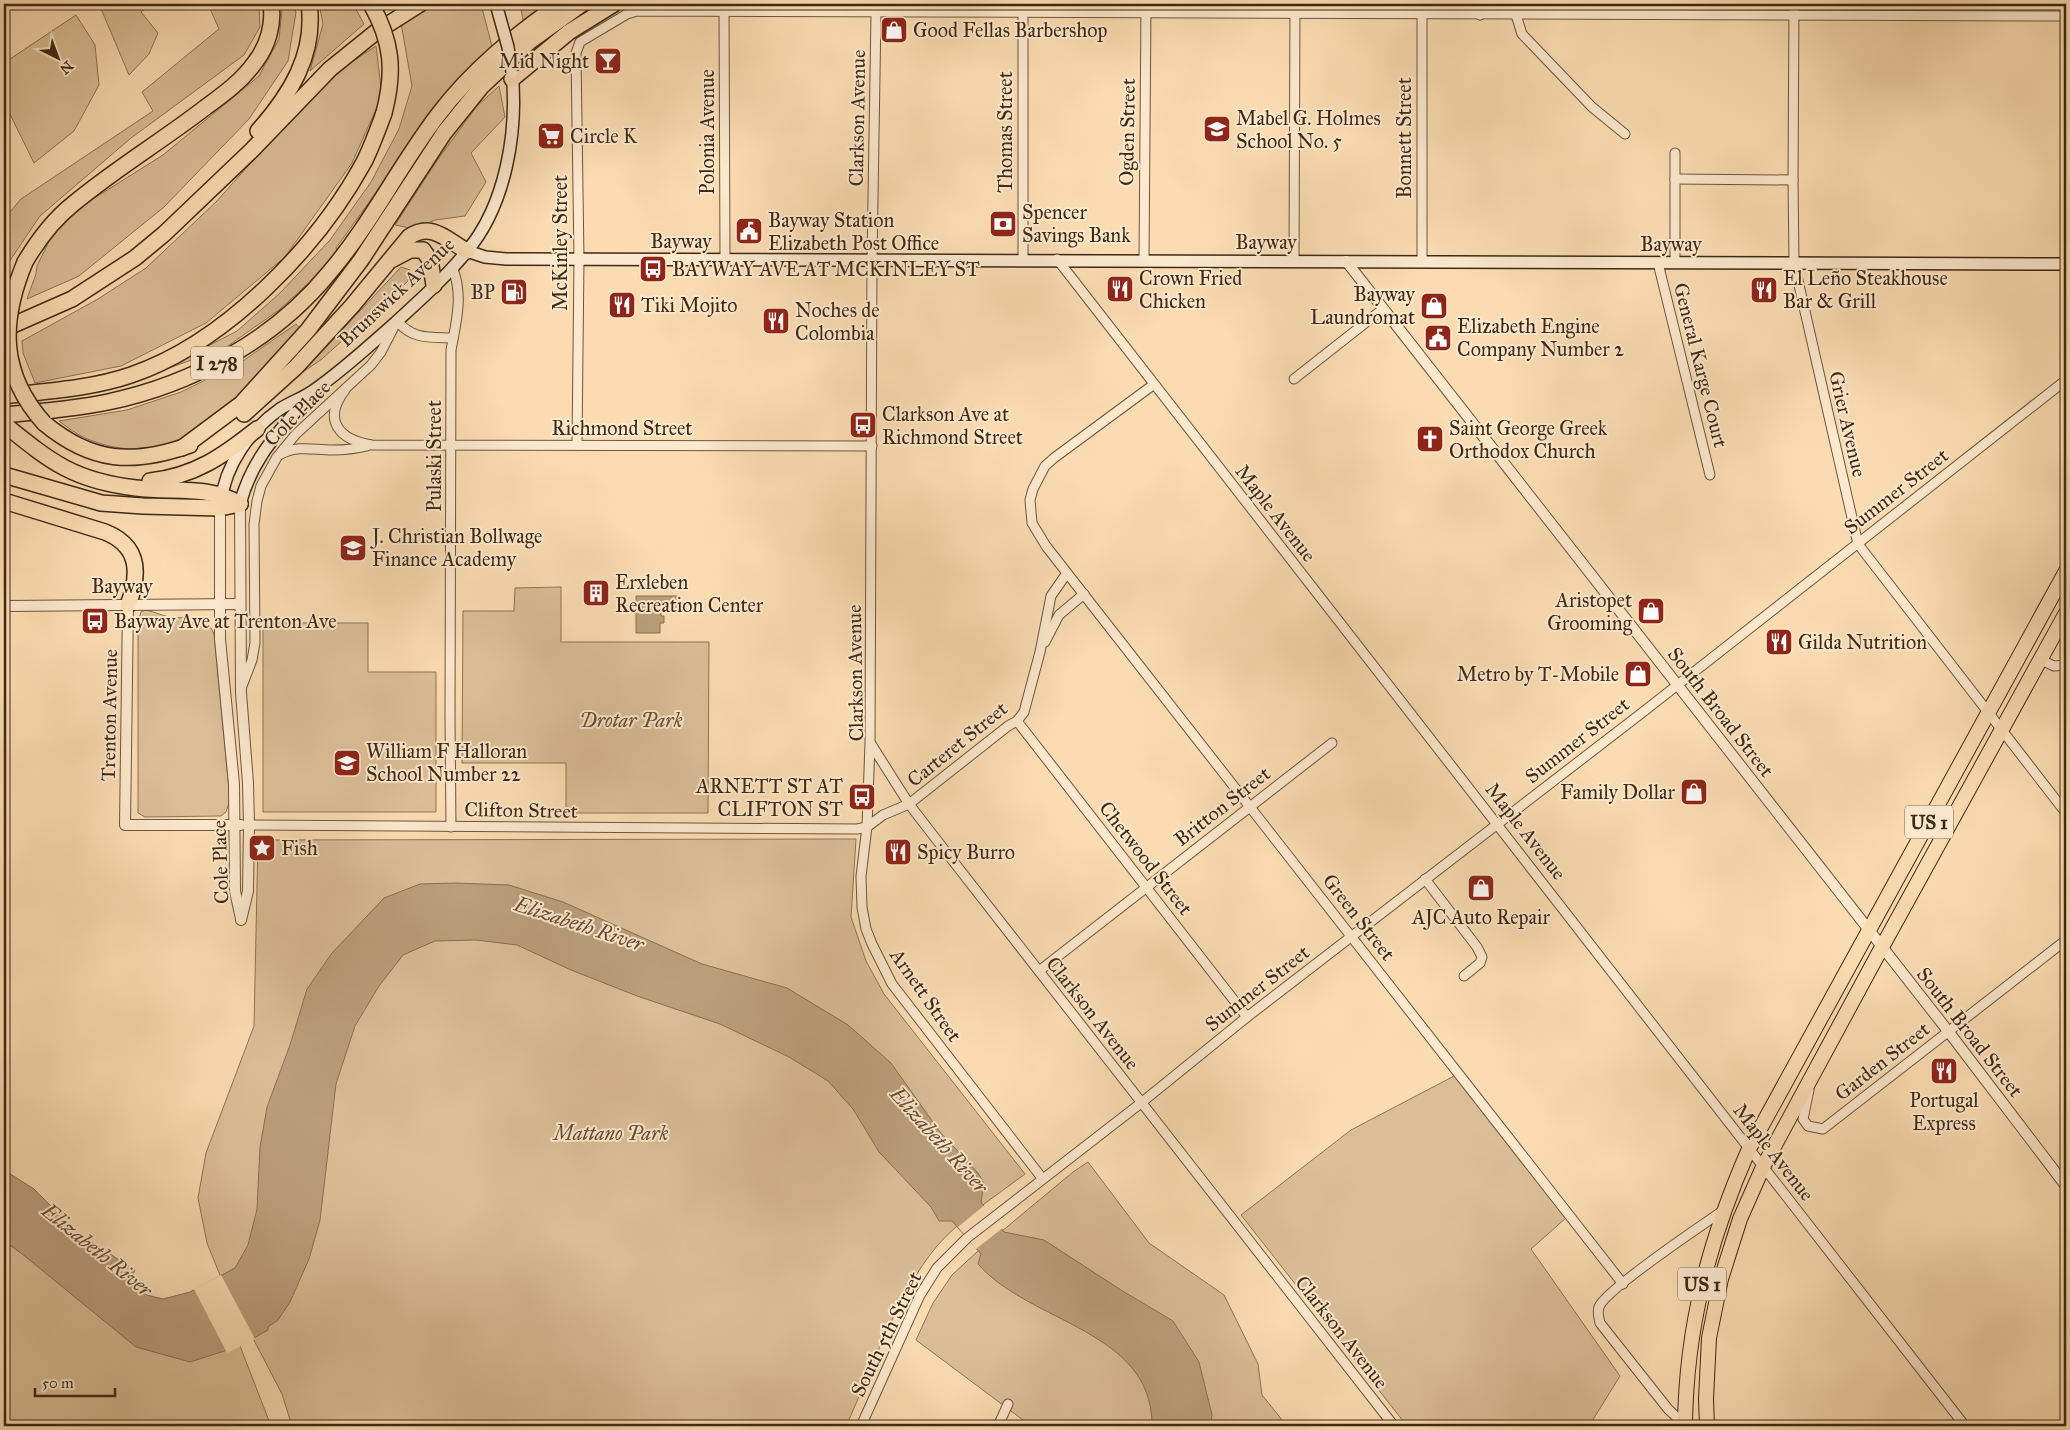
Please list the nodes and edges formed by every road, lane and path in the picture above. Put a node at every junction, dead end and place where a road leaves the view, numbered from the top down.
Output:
1 (271, 4) edge
2 (309, 4) edge
3 (371, 4) edge
4 (420, 4) edge
5 (496, 4) edge
6 (560, 4) edge
7 (582, 4) edge
8 (614, 4) edge
9 (1146, 4) edge
10 (1295, 4) edge
11 (1478, 4) edge
12 (1622, 4) edge
13 (1794, 4) edge
14 (724, 8) edge
15 (1022, 8) edge
16 (876, 13) junction
17 (1146, 14) junction
18 (1295, 14) junction
19 (1422, 15) junction
20 (1480, 15) junction
21 (1622, 15) junction
22 (1516, 16) junction
23 (1794, 16) junction
24 (2066, 16) edge
25 (512, 75) junction
26 (1626, 134) dead end
27 (1675, 153) dead end
28 (1675, 179) junction
29 (1793, 180) junction
30 (177, 221) junction
31 (467, 251) junction
32 (393, 259) junction
33 (578, 259) junction
34 (1057, 259) junction
35 (725, 260) junction
36 (872, 260) junction
37 (1023, 260) junction
38 (1144, 260) junction
39 (1294, 261) junction
40 (1346, 261) junction
41 (1422, 262) junction
42 (1658, 263) junction
43 (1675, 263) junction
44 (1794, 263) junction
45 (2066, 264) edge
46 (452, 267) junction
47 (434, 285) junction
48 (1383, 310) junction
49 (397, 321) junction
50 (4, 329) edge
51 (453, 338) junction
52 (1294, 379) dead end
53 (2066, 380) edge
54 (1154, 385) junction
55 (345, 390) junction
56 (312, 392) junction
57 (4, 396) edge
58 (5, 423) edge
59 (257, 429) junction
60 (452, 444) junction
61 (372, 445) junction
62 (577, 445) junction
63 (872, 446) junction
64 (182, 448) junction
65 (277, 457) junction
66 (4, 475) edge
67 (1710, 475) dead end
68 (112, 484) junction
69 (4, 501) edge
70 (221, 501) junction
71 (240, 504) junction
72 (1858, 544) junction
73 (2066, 571) edge
74 (1067, 573) junction
75 (1084, 594) junction
76 (240, 604) junction
77 (128, 605) junction
78 (219, 605) junction
79 (4, 606) edge
80 (2066, 613) edge
81 (1040, 652) junction
82 (2041, 660) junction
83 (2066, 664) edge
84 (1676, 684) junction
85 (240, 693) junction
86 (1988, 712) junction
87 (1017, 721) junction
88 (2002, 730) junction
89 (870, 743) junction
90 (1332, 743) dead end
91 (909, 804) junction
92 (1250, 806) junction
93 (2066, 813) edge
94 (1498, 823) junction
95 (126, 825) joint
96 (235, 825) junction
97 (249, 826) junction
98 (867, 826) junction
99 (452, 827) junction
100 (1425, 879) junction
101 (1146, 888) junction
102 (1869, 931) junction
103 (1352, 937) junction
104 (2066, 940) edge
105 (1882, 947) junction
106 (1039, 971) junction
107 (1464, 976) dead end
108 (1247, 1017) junction
109 (1948, 1031) junction
110 (1814, 1074) junction
111 (1141, 1103) junction
112 (1749, 1149) junction
113 (1763, 1167) junction
114 (1042, 1178) junction
115 (2066, 1186) edge
116 (1724, 1210) junction
117 (967, 1238) joint
118 (1623, 1284) junction
119 (1008, 1404) dead end
120 (861, 1426) edge
121 (998, 1426) edge
122 (1394, 1426) edge
123 (1685, 1426) edge
124 (1707, 1426) edge
125 (1965, 1426) edge

1 - 64 highway, bridge
2 - 30 highway
3 - 57 highway, bridge
4 - 30 highway
5 - 25 main road, Brunswick Avenue, bridge
6 - 58 highway, I 278
7 - 64 highway
8 - 25 highway
9 - 17 street, Ogden Street
10 - 18 street
11 - 20 street
12 - 21 street
13 - 23 street, Grier Avenue
14 - 16 street
14 - 33 street, McKinley Street
14 - 35 street, Polonia Avenue
15 - 16 street
15 - 17 street
15 - 37 street, Thomas Street
16 - 36 street, Clarkson Avenue
17 - 18 street
17 - 38 street, Ogden Street
18 - 19 street
18 - 39 street
19 - 20 street
19 - 41 street, Bonnett Street
20 - 22 street
21 - 22 street
21 - 23 street
22 - 26 street
23 - 24 street
23 - 29 street, Grier Avenue
25 - 31 main road, Brunswick Avenue
27 - 28 street
28 - 29 street
28 - 43 street
29 - 44 street, Grier Avenue
30 - 50 highway
31 - 32 highway
31 - 33 main road, Bayway
31 - 46 main road, Brunswick Avenue
32 - 47 highway
32 - 64 highway
33 - 35 main road, Bayway
33 - 62 street, McKinley Street
34 - 37 main road, Bayway
34 - 38 main road, Bayway
34 - 54 street, Maple Avenue
35 - 36 main road, Bayway
36 - 37 main road, Bayway
36 - 63 street, Clarkson Avenue
38 - 39 main road, Bayway
39 - 40 main road, Bayway
40 - 41 main road, Bayway
40 - 48 street, South Broad Street
41 - 42 main road, Bayway
42 - 43 main road, Bayway
42 - 67 street, General Karge Court
43 - 44 main road, Bayway
44 - 45 main road, Bayway
44 - 72 street, Grier Avenue
46 - 47 main road, Brunswick Avenue
46 - 51 street, Pulaski Street
47 - 49 main road, Brunswick Avenue
48 - 52 street
48 - 84 street, South Broad Street
49 - 51 street
49 - 55 street, Cole Place
49 - 56 main road, Brunswick Avenue
51 - 60 street, Pulaski Street
53 - 72 street, Summer Street
54 - 74 street
54 - 94 street, Maple Avenue
55 - 61 street, Richmond Street
55 - 65 street, Cole Place
56 - 59 main road, Brunswick Avenue
56 - 71 main road, Brunswick Avenue
58 - 68 highway
59 - 68 highway
59 - 70 main road, Brunswick Avenue
60 - 61 street, Richmond Street
60 - 62 street, Richmond Street
60 - 99 street, Pulaski Street
61 - 65 street, Richmond Street
62 - 63 street, Richmond Street
63 - 89 street, Clarkson Avenue
65 - 85 street, Cole Place
66 - 70 highway
68 - 70 highway
69 - 77 highway
70 - 71 highway
70 - 78 street, Brunswick Avenue
71 - 76 street, Brunswick Avenue
72 - 84 street, Summer Street
72 - 86 street, Grier Avenue
73 - 86 highway, US 1
74 - 75 street, Green Street
74 - 81 street, Carteret Street
75 - 81 street, Carteret Street
75 - 92 street, Green Street
76 - 78 street, Bayway
76 - 85 street, Cole Place
77 - 78 street, Bayway
77 - 79 street, Bayway
77 - 95 street, Trenton Avenue
78 - 96 street, Cole Place
80 - 82 highway, US 1
81 - 87 street, Carteret Street
82 - 83 street
82 - 88 highway, US 1
84 - 94 street, Summer Street
84 - 102 street, South Broad Street
85 - 97 street, Cole Place
86 - 88 street, Grier Avenue
86 - 102 highway, US 1
87 - 91 street, Carteret Street
87 - 101 street, Chetwood Street
88 - 93 street, Grier Avenue
88 - 105 highway, US 1
89 - 91 street, Clarkson Avenue
89 - 98 street, Arnett Street
90 - 92 street, Britton Street
91 - 98 street, Clifton Street
91 - 106 street, Clarkson Avenue
92 - 101 street, Britton Street
92 - 103 street, Green Street
94 - 100 street, Summer Street
94 - 112 street, Maple Avenue
95 - 96 street, Clifton Street
96 - 97 street, Clifton Street
96 - 97 street, Cole Place
97 - 99 street, Clifton Street
98 - 99 street, Clifton Street
98 - 114 street, Arnett Street
100 - 103 street, Summer Street
100 - 107 street
101 - 106 street, Britton Street
101 - 108 street, Chetwood Street
102 - 105 street, South Broad Street
102 - 112 highway, US 1
103 - 108 street, Summer Street
103 - 118 street, Green Street
104 - 109 street, Garden Street
105 - 109 street, South Broad Street
105 - 110 highway, US 1
106 - 111 street, Clarkson Avenue
108 - 111 street, Summer Street
109 - 110 street, Garden Street
109 - 115 street, South Broad Street
110 - 113 highway, US 1
111 - 114 street, Summer Street
111 - 122 street, Clarkson Avenue
112 - 113 street, Maple Avenue
112 - 116 highway, US 1
113 - 124 highway, US 1
113 - 125 street, Maple Avenue
114 - 117 street, Summer Street
116 - 118 street
116 - 123 highway, US 1
117 - 120 street, South 5th Street
118 - 123 street
119 - 121 street

